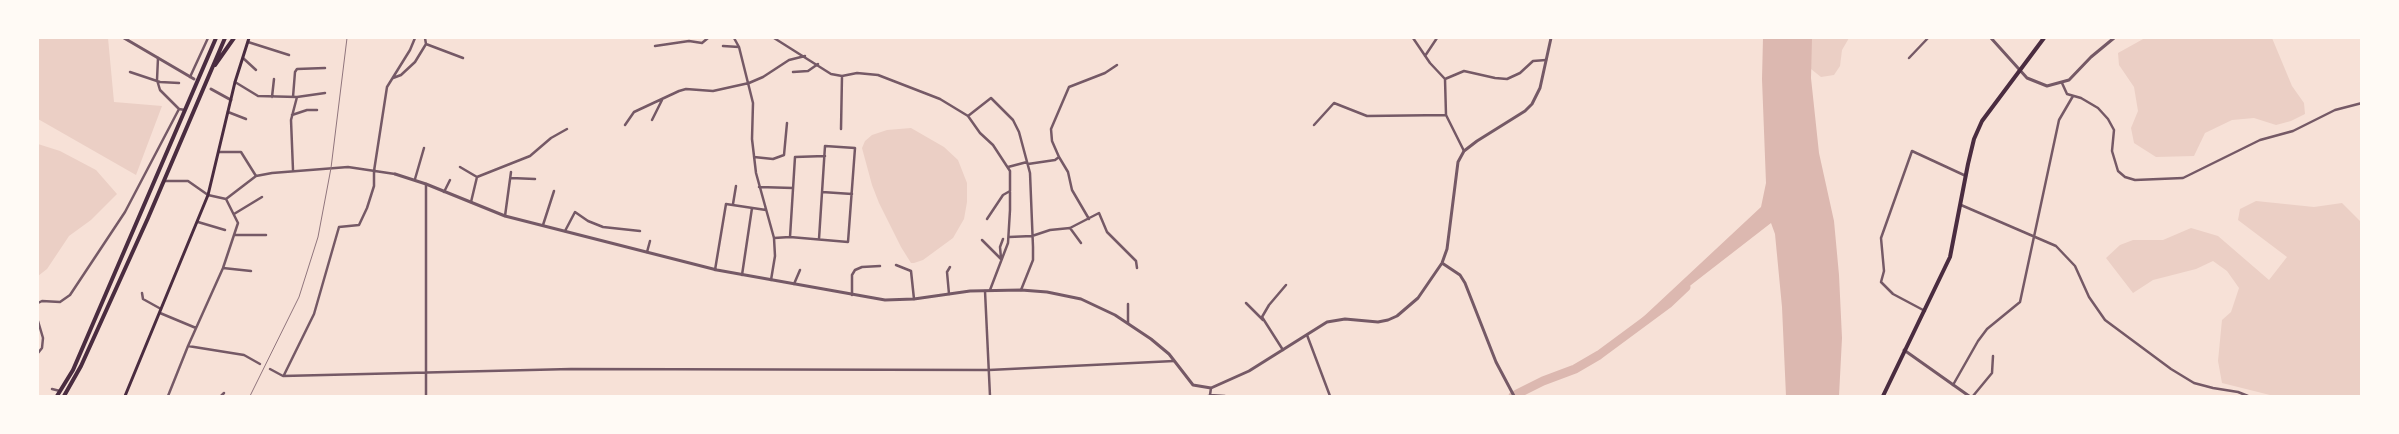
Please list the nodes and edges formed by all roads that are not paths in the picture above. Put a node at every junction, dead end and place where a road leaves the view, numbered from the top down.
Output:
1 (124, 38) edge
2 (208, 38) edge
3 (216, 38) edge
4 (225, 38) edge
5 (234, 38) edge
6 (250, 38) edge
7 (415, 38) edge
8 (425, 38) edge
9 (708, 38) edge
10 (734, 38) edge
11 (774, 38) edge
12 (1413, 38) edge
13 (1437, 38) edge
14 (1551, 38) edge
15 (1928, 38) edge
16 (1991, 38) edge
17 (2044, 38) edge
18 (2114, 38) edge
19 (248, 42) junction
20 (426, 44) junction
21 (656, 46) dead end
22 (723, 46) dead end
23 (739, 47) junction
24 (289, 55) dead end
25 (805, 56) junction
26 (1425, 56) junction
27 (158, 58) junction
28 (243, 58) junction
29 (463, 58) dead end
30 (1909, 58) dead end
31 (1546, 60) junction
32 (818, 64) junction
33 (1117, 65) dead end
34 (325, 68) dead end
35 (256, 70) dead end
36 (2018, 70) junction
37 (211, 71) junction
38 (130, 72) dead end
39 (793, 72) dead end
40 (190, 76) junction
41 (842, 76) junction
42 (392, 78) junction
43 (194, 79) dead end
44 (274, 79) dead end
45 (1445, 79) junction
46 (157, 80) junction
47 (179, 82) dead end
48 (235, 82) junction
49 (749, 83) junction
50 (2062, 83) junction
51 (211, 89) dead end
52 (325, 93) dead end
53 (2073, 96) junction
54 (272, 97) junction
55 (295, 97) junction
56 (663, 98) junction
57 (232, 100) junction
58 (2362, 104) edge
59 (179, 109) junction
60 (186, 110) junction
61 (317, 110) dead end
62 (228, 112) junction
63 (292, 115) junction
64 (1446, 115) junction
65 (968, 116) junction
66 (246, 119) dead end
67 (652, 120) dead end
68 (787, 123) dead end
69 (625, 125) dead end
70 (1314, 125) dead end
71 (841, 128) dead end
72 (567, 129) dead end
73 (424, 148) dead end
74 (219, 152) junction
75 (1464, 152) junction
76 (825, 156) junction
77 (1058, 157) junction
78 (754, 158) junction
79 (1028, 163) junction
80 (460, 166) dead end
81 (1008, 167) junction
82 (294, 170) junction
83 (374, 171) junction
84 (511, 172) dead end
85 (395, 174) joint
86 (256, 176) junction
87 (1966, 176) junction
88 (477, 177) junction
89 (511, 178) junction
90 (415, 179) junction
91 (535, 179) dead end
92 (450, 180) dead end
93 (164, 181) junction
94 (426, 184) junction
95 (736, 186) dead end
96 (759, 187) junction
97 (792, 188) junction
98 (554, 191) dead end
99 (1010, 191) junction
100 (444, 192) junction
101 (457, 192) dead end
102 (822, 192) junction
103 (852, 194) junction
104 (208, 195) junction
105 (455, 196) junction
106 (262, 197) dead end
107 (226, 199) junction
108 (470, 203) junction
109 (733, 204) junction
110 (1961, 205) junction
111 (752, 208) junction
112 (766, 210) junction
113 (234, 214) junction
114 (505, 216) junction
115 (988, 219) dead end
116 (1089, 219) junction
117 (198, 222) junction
118 (543, 225) junction
119 (1070, 228) junction
120 (225, 230) dead end
121 (565, 231) junction
122 (640, 231) dead end
123 (234, 235) junction
124 (266, 235) dead end
125 (1032, 236) junction
126 (790, 237) junction
127 (1009, 237) junction
128 (2035, 237) junction
129 (774, 238) junction
130 (1003, 239) dead end
131 (819, 240) junction
132 (982, 240) dead end
133 (650, 241) dead end
134 (1081, 243) dead end
135 (646, 254) junction
136 (1002, 259) junction
137 (1442, 263) junction
138 (896, 265) dead end
139 (880, 266) dead end
140 (950, 267) dead end
141 (223, 268) junction
142 (1137, 268) dead end
143 (715, 270) junction
144 (800, 270) dead end
145 (251, 271) dead end
146 (742, 275) junction
147 (771, 280) junction
148 (794, 284) junction
149 (1286, 285) dead end
150 (987, 290) junction
151 (1020, 290) junction
152 (142, 293) dead end
153 (852, 294) junction
154 (949, 294) junction
155 (914, 299) junction
156 (38, 303) edge
157 (1246, 303) dead end
158 (1128, 304) dead end
159 (160, 311) junction
160 (1925, 311) junction
161 (1263, 320) junction
162 (38, 321) edge
163 (1128, 323) junction
164 (196, 328) junction
165 (1306, 333) junction
166 (188, 346) junction
167 (1283, 350) junction
168 (1904, 350) junction
169 (38, 353) edge
170 (1993, 356) dead end
171 (1174, 361) junction
172 (260, 364) dead end
173 (270, 370) dead end
174 (989, 370) junction
175 (426, 372) junction
176 (283, 376) junction
177 (1954, 385) junction
178 (1211, 388) junction
179 (52, 389) dead end
180 (60, 391) junction
181 (224, 393) dead end
182 (57, 396) edge
183 (64, 396) edge
184 (125, 396) edge
185 (168, 396) edge
186 (221, 396) edge
187 (426, 396) edge
188 (990, 396) edge
189 (1209, 396) edge
190 (1225, 396) edge
191 (1330, 396) edge
192 (1514, 396) edge
193 (1883, 396) edge
194 (1971, 396) edge
195 (2248, 396) edge

1 - 27 street
2 - 40 street
3 - 60 main road
4 - 37 main road
5 - 37 main road
6 - 19 main road
7 - 42 street
8 - 20 street
9 - 21 street
10 - 23 street
11 - 25 street
12 - 26 street
13 - 26 street
14 - 31 street
15 - 30 street
16 - 36 street
17 - 36 main road
18 - 50 street
19 - 24 street
19 - 28 main road
20 - 29 street
20 - 42 street
22 - 23 street
23 - 49 street
25 - 32 street
25 - 49 street
26 - 45 street
27 - 40 street
27 - 46 street
28 - 35 street
28 - 48 main road
31 - 45 street
31 - 75 street
32 - 39 street
32 - 41 street
33 - 77 street
34 - 55 street
36 - 50 street
36 - 87 main road
37 - 93 main road
38 - 46 street
40 - 43 street
41 - 65 street
41 - 71 street
42 - 83 street
44 - 54 street
45 - 64 street
46 - 47 street
46 - 59 street
48 - 54 street
48 - 57 main road
49 - 56 street
49 - 78 street
50 - 53 street
51 - 57 street
52 - 55 street
53 - 58 street
53 - 128 street
54 - 55 street
55 - 63 street
56 - 67 street
56 - 69 street
57 - 62 main road
59 - 60 street
59 - 156 street
60 - 180 main road
61 - 63 street
62 - 66 street
62 - 74 main road
63 - 82 street
64 - 70 street
64 - 75 street
65 - 79 street
65 - 81 street
68 - 78 street
72 - 88 street
73 - 90 street
74 - 86 street
74 - 104 main road
75 - 137 street
76 - 97 street
76 - 102 street
76 - 103 street
77 - 79 street
77 - 116 street
78 - 96 street
79 - 81 street
79 - 125 street
80 - 88 street
81 - 99 street
82 - 83 street
82 - 86 street
83 - 85 street
83 - 176 street
84 - 89 street
85 - 90 street
86 - 107 street
87 - 110 main road
87 - 160 street
88 - 108 street
89 - 91 street
89 - 114 street
90 - 94 street
92 - 100 street
93 - 104 street
93 - 183 main road
94 - 100 street
94 - 175 street
95 - 109 street
96 - 97 street
96 - 112 street
97 - 126 street
98 - 118 street
99 - 115 street
99 - 127 street
100 - 105 street
101 - 105 street
102 - 103 street
102 - 131 street
103 - 131 street
104 - 107 street
104 - 117 main road
105 - 108 street
106 - 113 street
107 - 113 street
108 - 114 street
109 - 111 street
109 - 143 street
110 - 128 street
110 - 160 main road
111 - 112 street
111 - 146 street
112 - 129 street
113 - 123 street
114 - 118 street
116 - 119 street
116 - 142 street
117 - 120 street
117 - 159 main road
118 - 121 street
119 - 125 street
119 - 134 street
121 - 122 street
121 - 135 street
123 - 124 street
123 - 141 street
125 - 127 street
125 - 151 street
126 - 129 street
126 - 131 street
127 - 136 street
128 - 177 street
128 - 195 street
129 - 147 street
130 - 136 street
132 - 136 street
133 - 135 street
135 - 143 street
136 - 150 street
137 - 165 street
137 - 192 street
138 - 155 street
139 - 153 street
140 - 154 street
141 - 145 street
141 - 164 street
143 - 146 street
144 - 148 street
146 - 147 street
147 - 148 street
148 - 153 street
149 - 161 street
150 - 151 street
150 - 154 street
150 - 174 street
151 - 163 street
152 - 159 street
153 - 155 street
154 - 155 street
157 - 161 street
158 - 163 street
159 - 164 street
159 - 184 main road
160 - 168 main road
161 - 167 street
162 - 169 street
163 - 171 street
164 - 166 street
165 - 167 street
165 - 191 street
166 - 172 street
166 - 185 street
167 - 178 street
168 - 177 street
168 - 193 main road
170 - 194 street
171 - 174 street
171 - 178 street
173 - 176 street
174 - 175 street
174 - 188 street
175 - 176 street
175 - 187 street
177 - 194 street
178 - 189 street
179 - 180 street
180 - 182 main road
181 - 186 street
189 - 190 street

